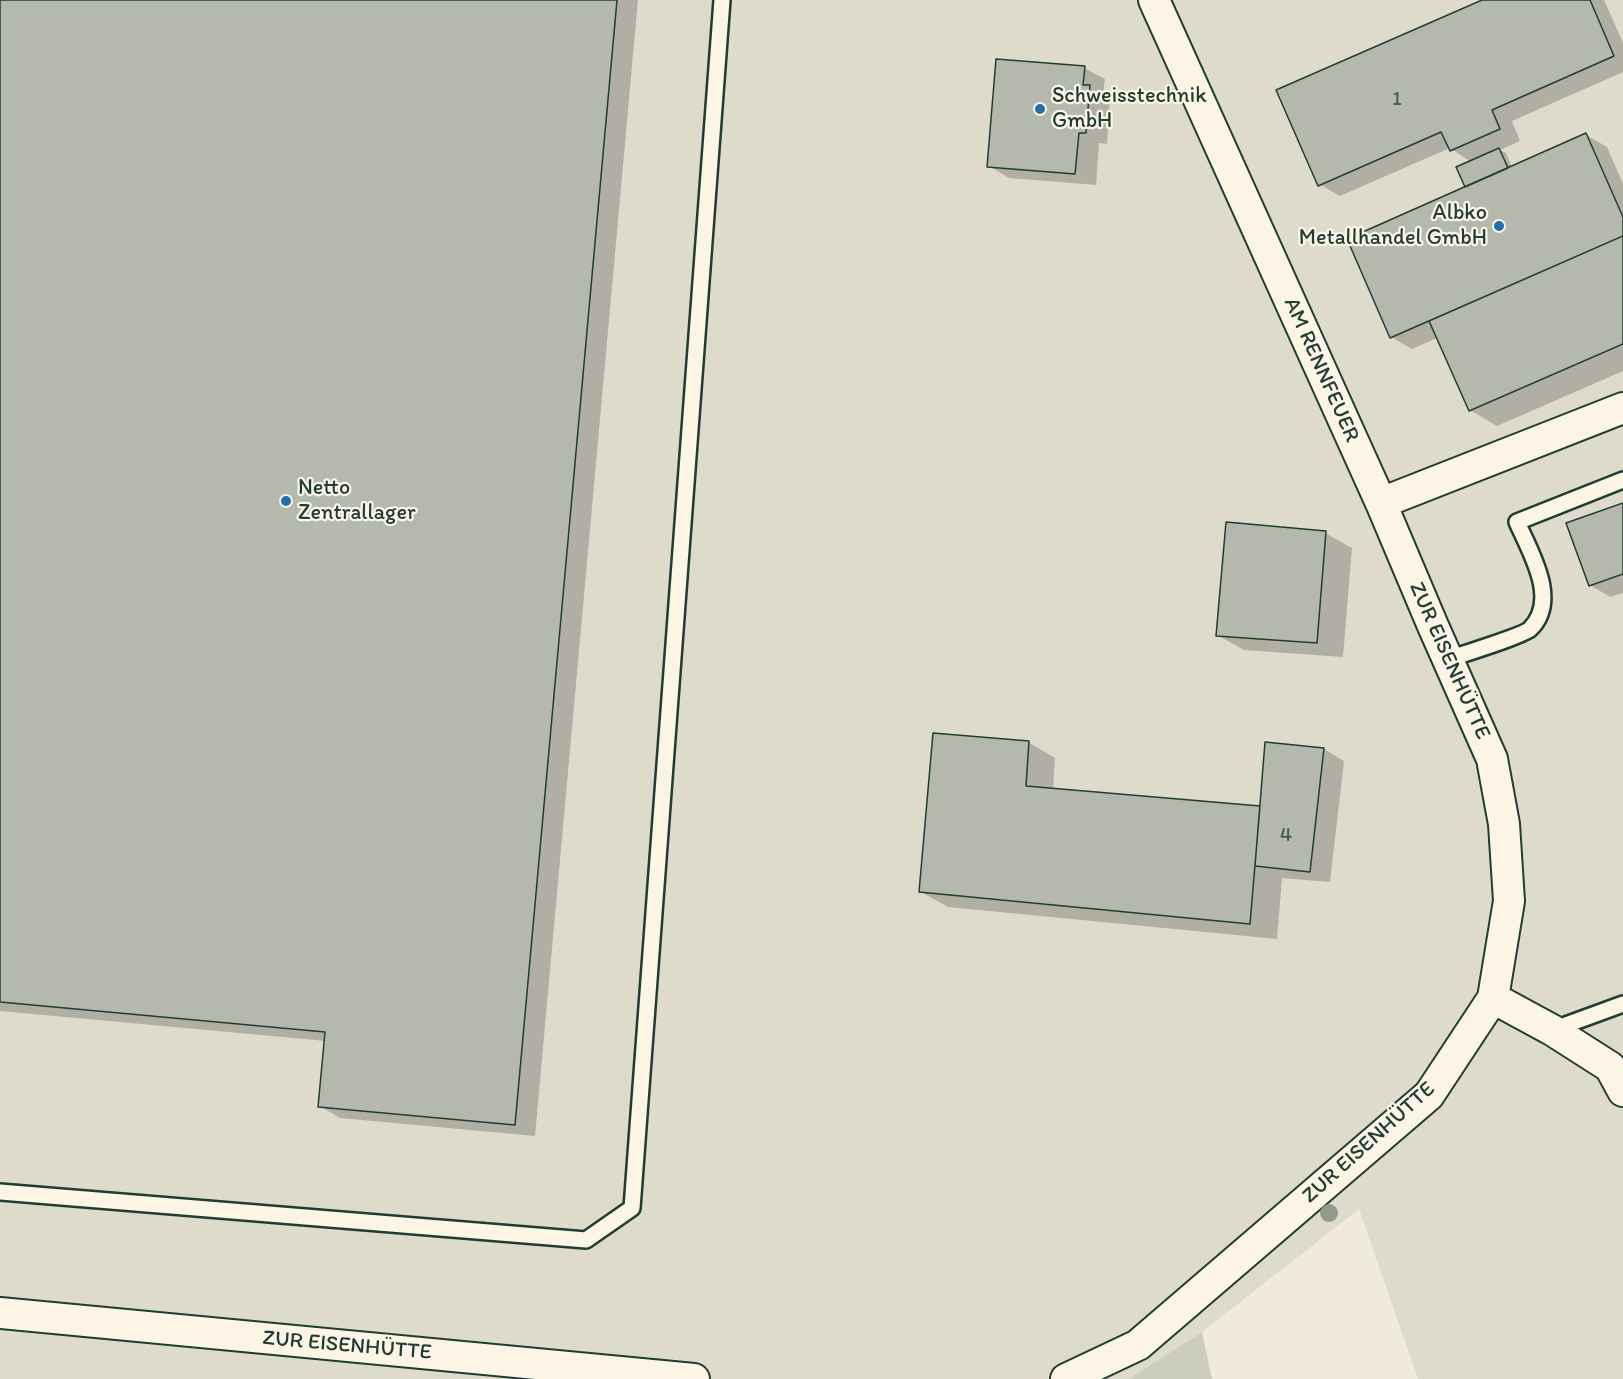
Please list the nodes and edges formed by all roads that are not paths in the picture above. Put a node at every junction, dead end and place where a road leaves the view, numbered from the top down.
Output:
1 (722, 0) edge
2 (1154, 0) edge
3 (1623, 408) edge
4 (1623, 480) edge
5 (1381, 503) junction
6 (1448, 659) junction
7 (1493, 999) junction
8 (1623, 1004) edge
9 (1551, 1029) junction
10 (1623, 1091) edge
11 (0, 1192) edge
12 (0, 1313) edge
13 (694, 1379) edge
14 (1066, 1379) edge

1 - 11 lane
2 - 5 street, AM RENNFEUER
3 - 5 street
4 - 6 lane
5 - 6 street, ZUR EISENHÜTTE
6 - 7 street, ZUR EISENHÜTTE
7 - 9 street
7 - 14 street, ZUR EISENHÜTTE
8 - 9 lane
9 - 10 street
12 - 13 street, ZUR EISENHÜTTE

